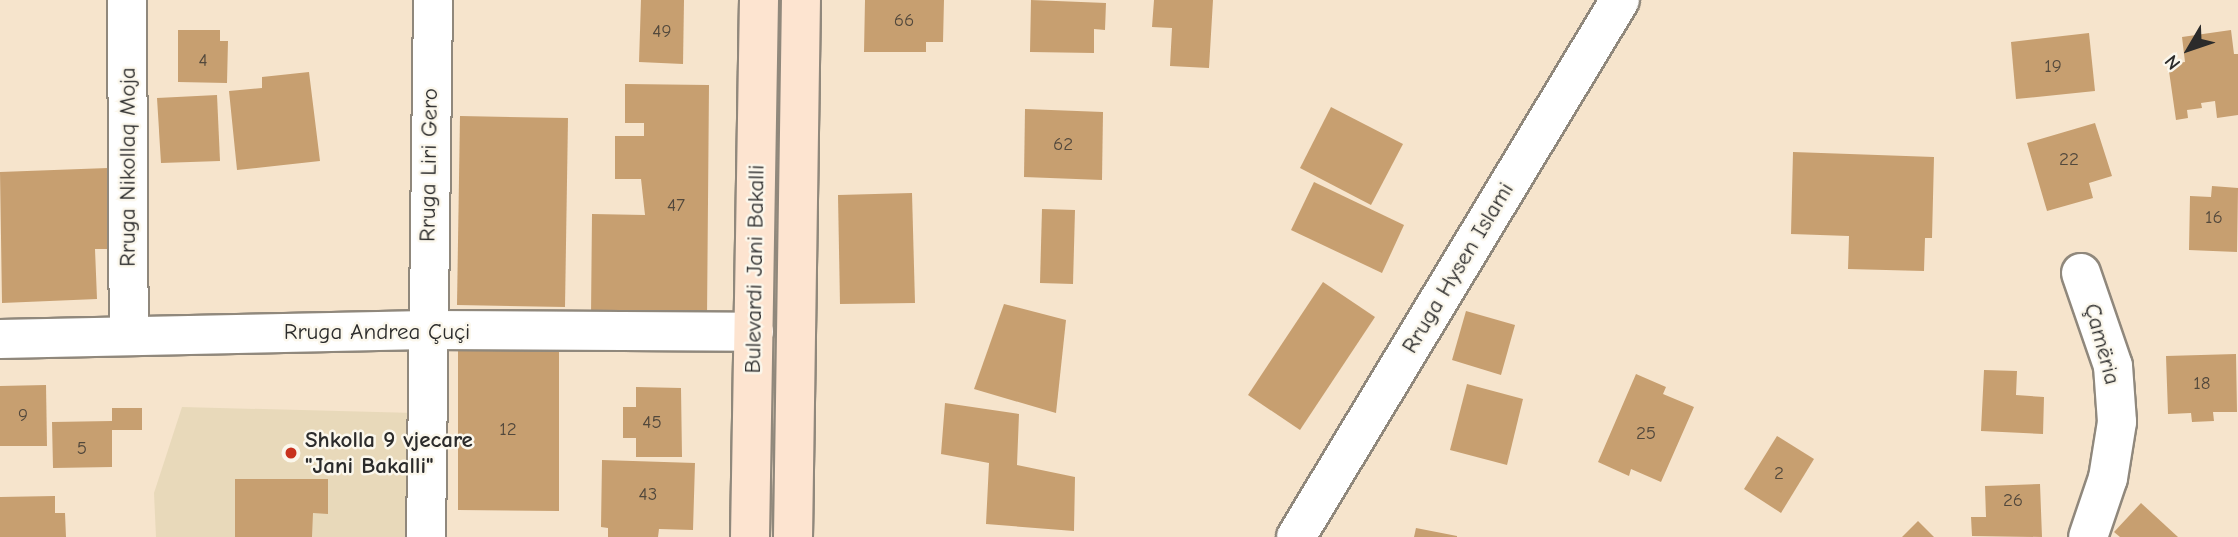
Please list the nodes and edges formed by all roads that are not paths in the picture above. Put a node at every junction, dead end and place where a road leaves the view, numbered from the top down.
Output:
1 (127, 0) edge
2 (433, 0) edge
3 (759, 0) edge
4 (802, 0) edge
5 (1620, 0) edge
6 (2081, 274) dead end
7 (426, 330) junction
8 (754, 332) junction
9 (129, 334) junction
10 (0, 339) edge
11 (426, 537) edge
12 (750, 537) edge
13 (793, 537) edge
14 (1296, 537) edge
15 (2088, 537) edge

1 - 9 street, Rruga Nikollaq Moja
2 - 7 street, Rruga Liri Gero
3 - 8 main road, Bulevardi Jani Bakalli
4 - 13 main road, Bulevardi Jani Bakalli
5 - 14 street, Rruga Hysen Islami
6 - 15 street, Çamëria
7 - 8 street, Rruga Andrea Çuçi
7 - 9 street, Rruga Andrea Çuçi
7 - 11 street, Rruga Liri Gero
8 - 12 main road, Bulevardi Jani Bakalli
9 - 10 street, Rruga Andrea Çuçi

